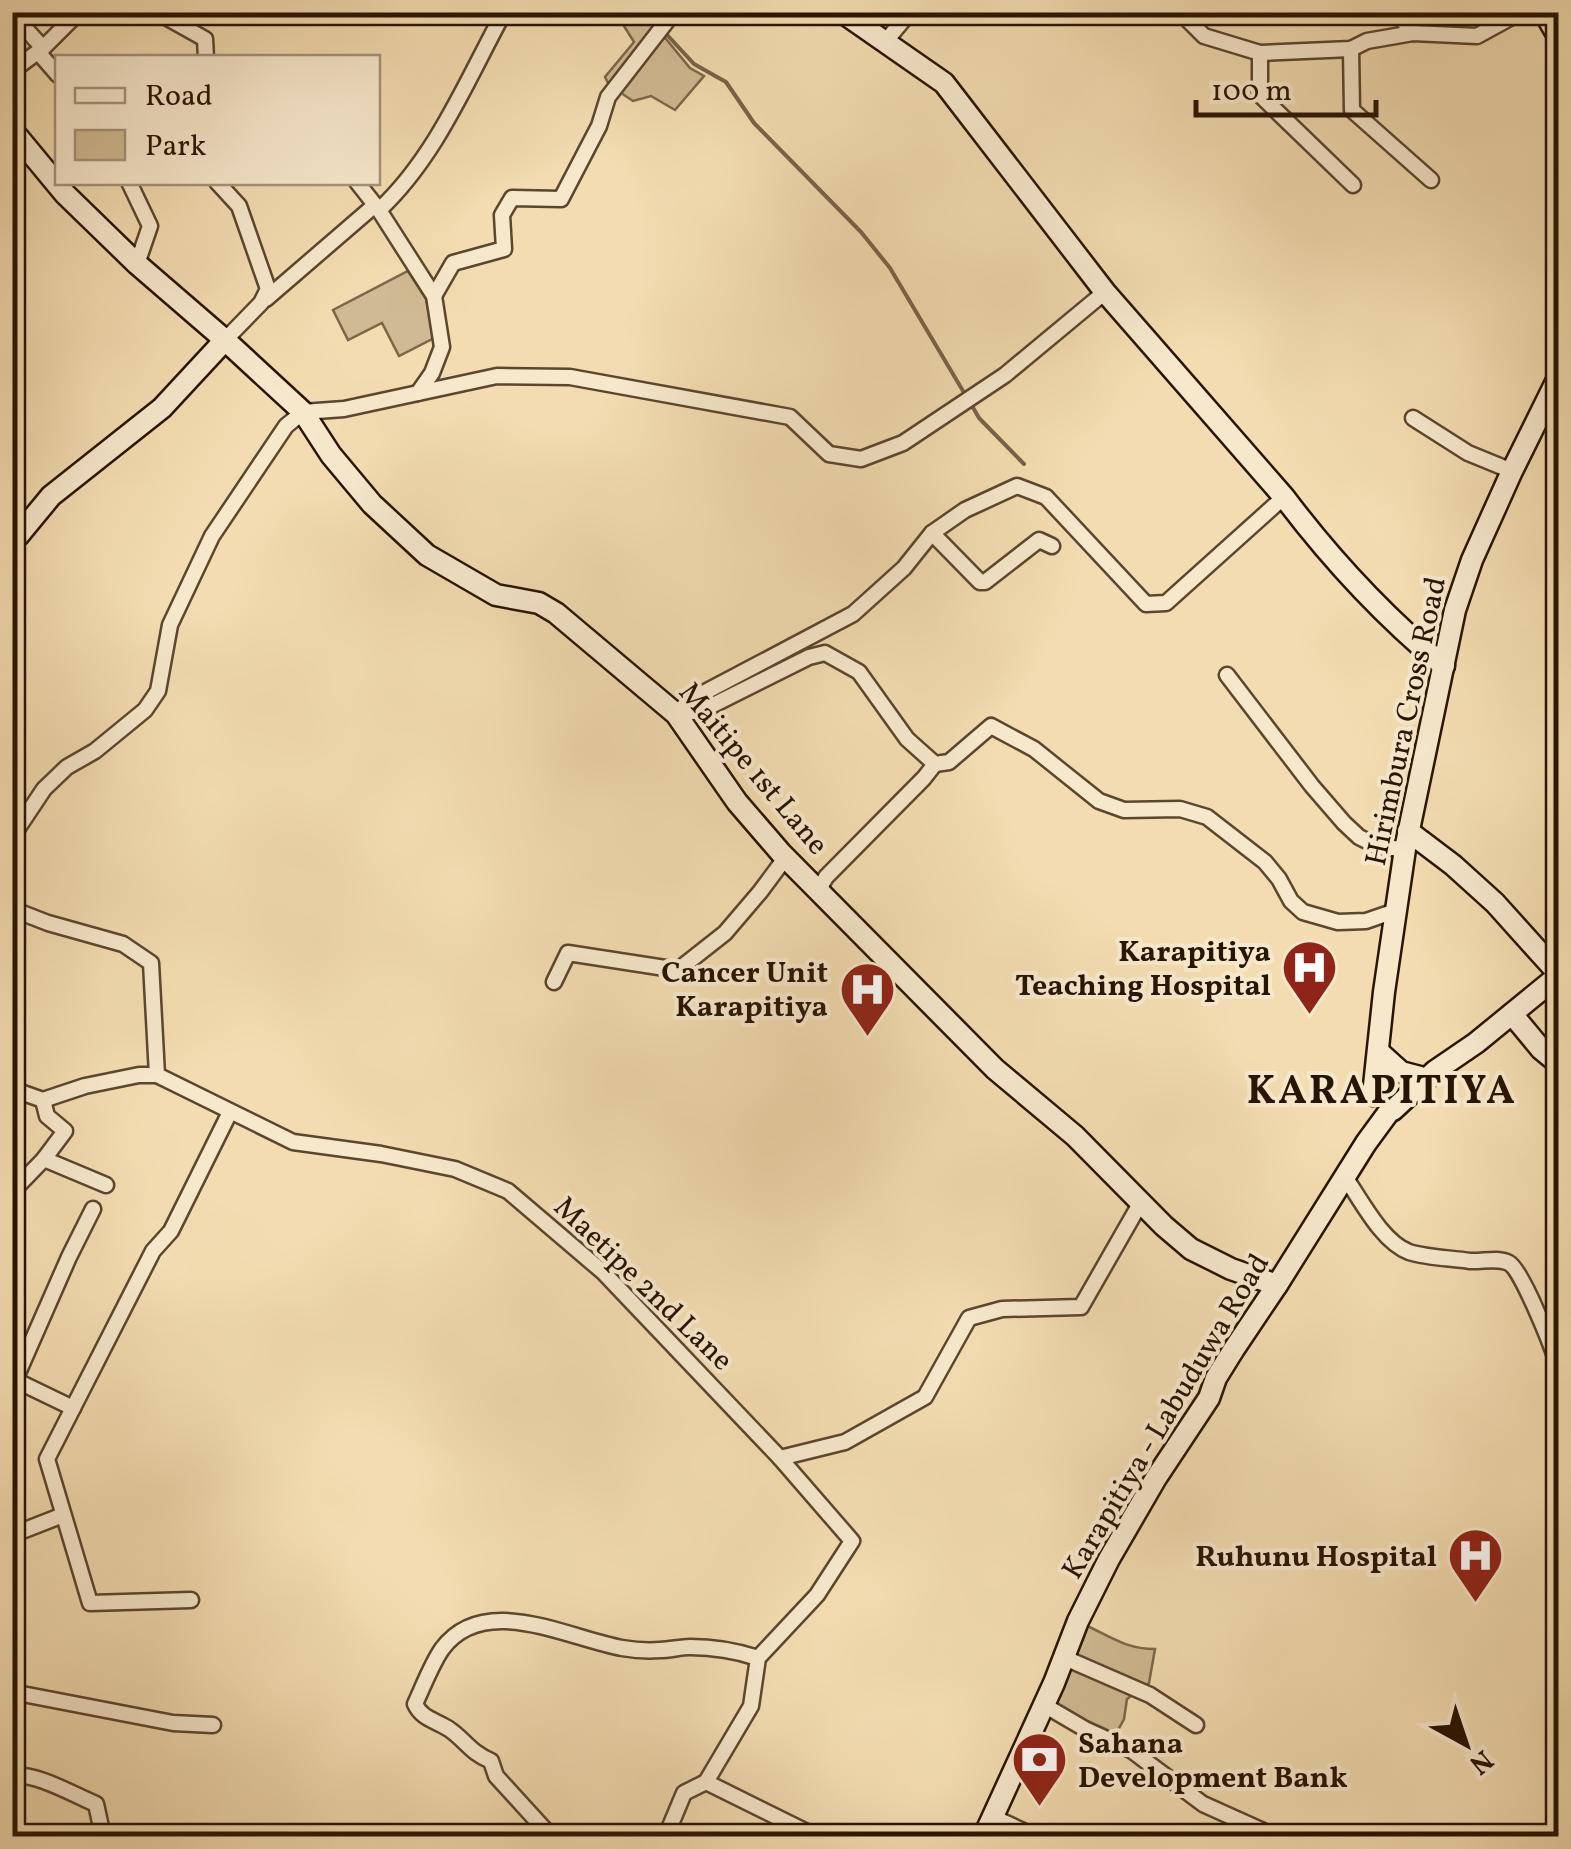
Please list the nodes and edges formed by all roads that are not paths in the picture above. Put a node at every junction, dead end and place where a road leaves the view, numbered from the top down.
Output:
1 (18, 12) edge
2 (79, 12) edge
3 (136, 12) edge
4 (504, 12) edge
5 (674, 12) edge
6 (842, 12) edge
7 (910, 12) edge
8 (1180, 12) edge
9 (1396, 12) edge
10 (1522, 12) edge
11 (163, 14) edge
12 (1413, 33) junction
13 (885, 42) junction
14 (1351, 49) junction
15 (41, 50) junction
16 (1260, 53) junction
17 (206, 55) edge
18 (12, 71) edge
19 (55, 71) edge
20 (12, 130) edge
21 (1430, 180) dead end
22 (55, 182) edge
23 (58, 185) edge
24 (130, 185) edge
25 (220, 185) edge
26 (360, 185) edge
27 (1353, 185) dead end
28 (377, 208) junction
29 (137, 264) junction
30 (1105, 292) junction
31 (434, 296) junction
32 (262, 303) junction
33 (225, 340) junction
34 (1558, 378) edge
35 (418, 393) junction
36 (303, 412) junction
37 (1413, 418) dead end
38 (1512, 471) junction
39 (1284, 497) junction
40 (932, 532) junction
41 (12, 537) edge
42 (1052, 546) dead end
43 (1444, 666) junction
44 (1227, 675) dead end
45 (676, 714) junction
46 (935, 764) junction
47 (12, 836) edge
48 (1406, 840) junction
49 (786, 858) junction
50 (818, 890) junction
51 (12, 909) edge
52 (1395, 911) junction
53 (1558, 975) edge
54 (554, 982) dead end
55 (1512, 1014) junction
56 (1379, 1048) junction
57 (1558, 1063) edge
58 (1428, 1074) junction
59 (157, 1075) junction
60 (12, 1089) edge
61 (44, 1100) junction
62 (1384, 1101) junction
63 (227, 1111) junction
64 (44, 1158) junction
65 (1345, 1176) junction
66 (106, 1185) dead end
67 (12, 1192) edge
68 (184, 1192) dead end
69 (1142, 1202) junction
70 (93, 1209) dead end
71 (1277, 1285) junction
72 (1558, 1366) edge
73 (14, 1380) edge
74 (73, 1408) junction
75 (780, 1458) junction
76 (64, 1515) junction
77 (12, 1535) edge
78 (191, 1600) dead end
79 (758, 1658) junction
80 (1065, 1658) junction
81 (12, 1692) edge
82 (1044, 1704) junction
83 (213, 1725) dead end
84 (1196, 1725) dead end
85 (12, 1776) edge
86 (706, 1782) junction
87 (12, 1815) edge
88 (101, 1827) dead end
89 (988, 1827) edge
90 (21, 1836) edge
91 (555, 1836) edge
92 (666, 1836) edge
93 (815, 1836) edge
94 (1034, 1836) edge
95 (1270, 1836) edge

1 - 15 street
2 - 15 street
3 - 11 street
4 - 28 street
5 - 31 street
6 - 13 street
7 - 13 street
8 - 16 street
9 - 12 street
10 - 12 street
11 - 17 street
12 - 14 street
13 - 30 street
14 - 16 street
14 - 21 street
15 - 18 street
15 - 19 street
16 - 27 street
20 - 22 street, Maitipe 1st Lane
23 - 29 street, Maitipe 1st Lane
24 - 29 street
25 - 32 street
26 - 28 street
28 - 31 street
28 - 32 street
29 - 33 street, Maitipe 1st Lane
30 - 35 street
30 - 39 street
31 - 35 street
32 - 33 street
33 - 36 street, Maitipe 1st Lane
33 - 41 street
34 - 38 street, Hirimbura Cross Road
35 - 36 street
36 - 45 street, Maitipe 1st Lane
36 - 47 street
37 - 38 street
38 - 43 street, Hirimbura Cross Road
39 - 40 street
39 - 43 street
40 - 42 street
40 - 45 street
43 - 48 street, Hirimbura Cross Road
44 - 48 street
45 - 46 street
45 - 49 street, Maitipe 1st Lane
46 - 50 street
46 - 52 street
48 - 52 street, Hirimbura Cross Road
48 - 53 street
49 - 50 street, Maitipe 1st Lane
49 - 54 street
50 - 69 street, Maitipe 1st Lane
51 - 59 street
52 - 56 street, Hirimbura Cross Road
53 - 55 street, Karapitiya - Labuduwa Road
55 - 57 street
55 - 58 street, Karapitiya - Labuduwa Road
56 - 58 street
56 - 62 street
58 - 62 street, Karapitiya - Labuduwa Road
59 - 61 street
59 - 63 street, Maetipe 2nd Lane
60 - 61 street
61 - 64 street
62 - 65 street, Karapitiya - Labuduwa Road
63 - 68 street
63 - 74 street
63 - 75 street, Maetipe 2nd Lane
64 - 66 street
64 - 67 street
65 - 71 street, Karapitiya - Labuduwa Road
65 - 72 street
69 - 71 street, Maitipe 1st Lane
69 - 75 street
70 - 73 street
71 - 80 street, Karapitiya - Labuduwa Road
73 - 74 street
74 - 76 street
75 - 79 street, Maetipe 2nd Lane
76 - 77 street
76 - 78 street
79 - 86 street
79 - 91 street
80 - 82 street, Karapitiya - Labuduwa Road
80 - 84 street
81 - 83 street
82 - 89 street, Karapitiya - Labuduwa Road
82 - 95 street
85 - 88 street
86 - 92 street
86 - 93 street
87 - 90 street
89 - 94 street

